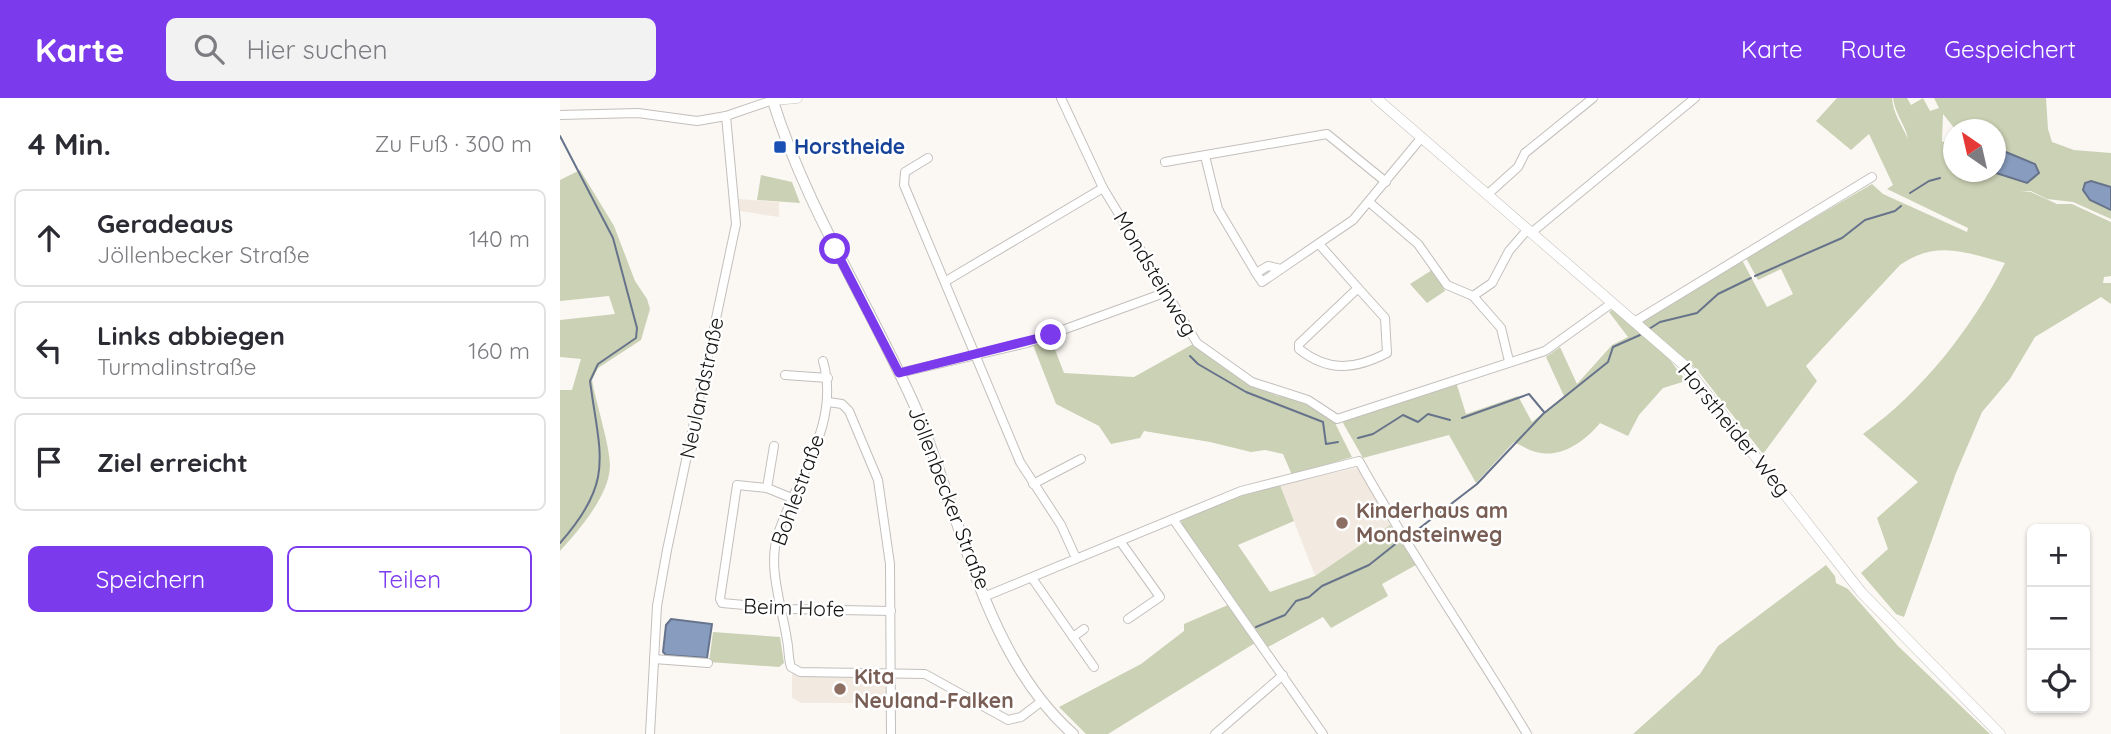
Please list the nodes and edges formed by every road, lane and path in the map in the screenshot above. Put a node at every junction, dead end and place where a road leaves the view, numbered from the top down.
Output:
1 (797, 98) edge
2 (1061, 98) edge
3 (1376, 98) edge
4 (1593, 98) edge
5 (1695, 98) edge
6 (773, 99) edge
7 (560, 115) edge
8 (726, 116) junction
9 (1422, 137) junction
10 (1205, 156) junction
11 (928, 158) dead end
12 (1165, 162) dead end
13 (1872, 177) dead end
14 (1387, 182) junction
15 (1103, 188) junction
16 (1488, 194) junction
17 (1369, 202) junction
18 (1529, 232) junction
19 (1319, 244) junction
20 (946, 281) junction
21 (1358, 288) junction
22 (1164, 293) junction
23 (1473, 296) junction
24 (1612, 303) junction
25 (1634, 322) junction
26 (976, 354) junction
27 (824, 360) dead end
28 (1509, 361) junction
29 (899, 373) junction
30 (785, 375) dead end
31 (828, 378) junction
32 (828, 402) junction
33 (774, 446) dead end
34 (1081, 459) dead end
35 (1033, 484) junction
36 (767, 488) junction
37 (794, 499) junction
38 (1173, 519) junction
39 (1120, 541) junction
40 (1076, 558) junction
41 (1032, 578) junction
42 (986, 596) junction
43 (782, 608) junction
44 (891, 611) junction
45 (1128, 619) dead end
46 (1084, 629) dead end
47 (1073, 637) junction
48 (654, 659) junction
49 (708, 663) dead end
50 (1094, 667) dead end
51 (892, 671) junction
52 (1283, 675) junction
53 (1042, 701) junction
54 (650, 734) edge
55 (891, 734) edge
56 (1073, 734) edge
57 (1214, 734) edge
58 (1323, 734) edge
59 (1527, 734) edge
60 (2000, 734) edge

1 - 6 street
2 - 15 street, Mondsteinweg
3 - 9 street, Horstheider Weg
4 - 16 street
5 - 18 street
6 - 8 street
6 - 29 main road, Jöllenbecker Straße
7 - 8 street
8 - 48 street, Neulandstraße
9 - 14 street
9 - 16 street, Horstheider Weg
10 - 12 street
10 - 14 street
10 - 19 street
11 - 20 street
13 - 25 street
14 - 17 street
15 - 20 street
15 - 22 street, Mondsteinweg
16 - 18 street, Horstheider Weg
17 - 19 street
17 - 23 street
18 - 23 street
18 - 24 street, Horstheider Weg
19 - 21 street
20 - 26 street
21 - 21 street
22 - 26 street
22 - 28 street, Mondsteinweg
23 - 28 street
24 - 25 street, Horstheider Weg
24 - 28 street
25 - 60 street, Horstheider Weg
26 - 29 street
26 - 35 street
27 - 31 street, Bohlestraße
29 - 42 main road, Jöllenbecker Straße
30 - 31 street
31 - 32 street, Bohlestraße
32 - 37 street, Bohlestraße
32 - 44 street
33 - 36 street
34 - 35 street
35 - 40 street
36 - 37 street, Beim Hofe
36 - 43 street, Beim Hofe
37 - 43 street, Bohlestraße
38 - 39 street
38 - 52 street
38 - 59 street
39 - 40 street
39 - 45 street
40 - 41 street
41 - 42 street
41 - 47 street
42 - 53 main road, Jöllenbecker Straße
43 - 44 street, Beim Hofe
43 - 51 street, Bohlestraße
44 - 51 street
46 - 47 street
47 - 50 street
48 - 49 street
48 - 54 street, Neulandstraße
51 - 53 street, Bohlestraße
51 - 55 street
52 - 57 street
52 - 58 street
53 - 56 main road, Jöllenbecker Straße

